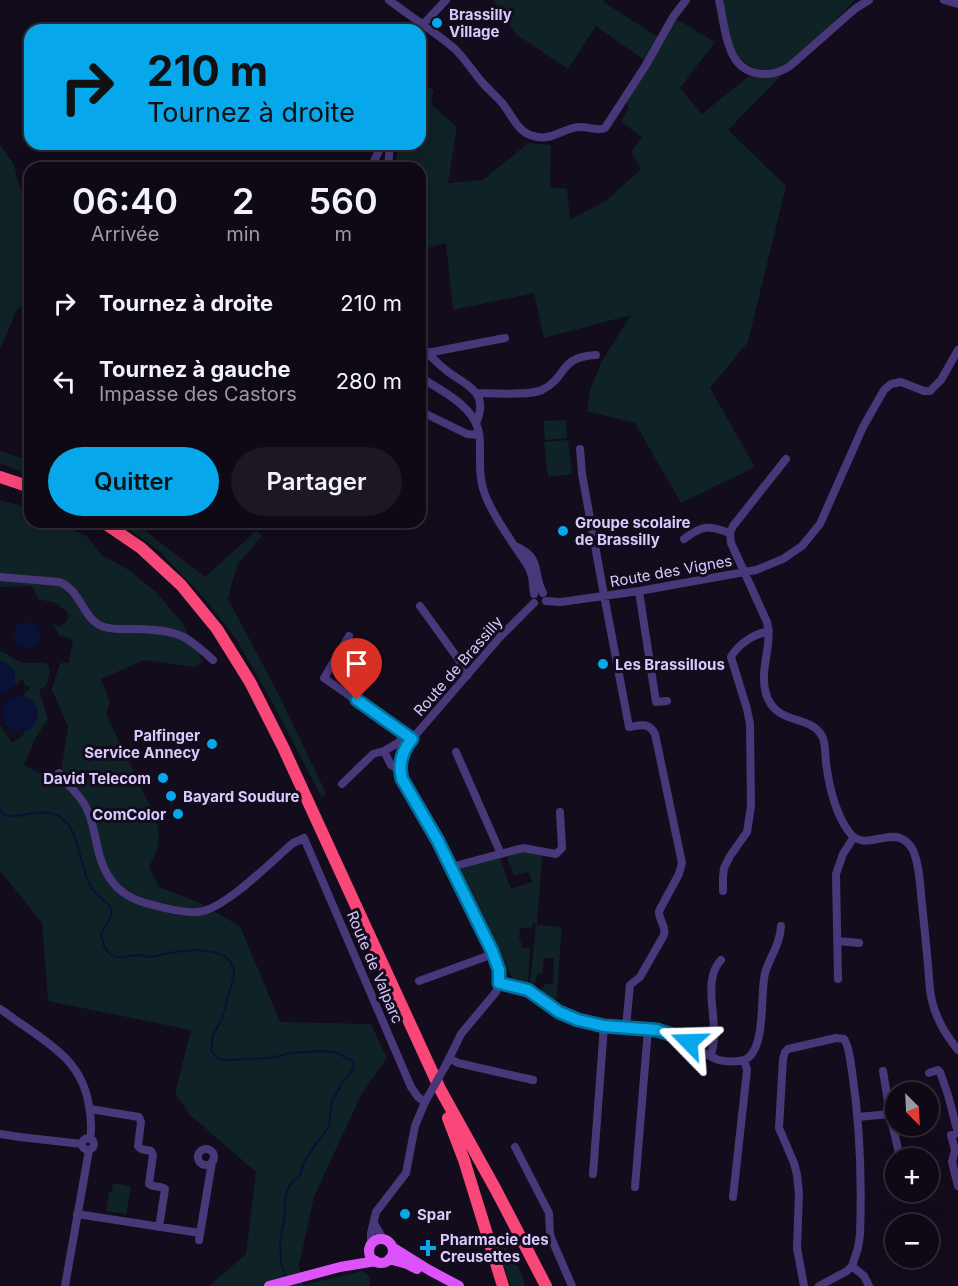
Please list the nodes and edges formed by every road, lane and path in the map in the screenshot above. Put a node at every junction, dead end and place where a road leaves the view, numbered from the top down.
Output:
1 (389, 0) edge
2 (446, 0) edge
3 (687, 0) edge
4 (719, 0) edge
5 (869, 0) edge
6 (944, 0) edge
7 (958, 4) edge
8 (418, 24) edge
9 (424, 24) edge
10 (426, 31) edge
11 (505, 338) dead end
12 (958, 350) edge
13 (427, 353) joint
14 (596, 355) dead end
15 (426, 381) edge
16 (476, 393) junction
17 (426, 414) edge
18 (476, 423) junction
19 (479, 435) junction
20 (580, 449) dead end
21 (786, 459) dead end
22 (0, 477) edge
23 (24, 485) edge
24 (112, 528) edge
25 (730, 533) junction
26 (684, 539) dead end
27 (745, 572) junction
28 (0, 577) edge
29 (639, 591) junction
30 (539, 597) junction
31 (604, 597) junction
32 (420, 606) dead end
33 (769, 631) junction
34 (349, 636) dead end
35 (213, 660) dead end
36 (466, 676) junction
37 (667, 701) dead end
38 (409, 737) junction
39 (384, 751) junction
40 (456, 752) dead end
41 (400, 770) junction
42 (59, 772) dead end
43 (342, 784) dead end
44 (560, 812) dead end
45 (854, 837) junction
46 (501, 854) junction
47 (451, 867) junction
48 (723, 891) dead end
49 (780, 926) dead end
50 (838, 941) junction
51 (859, 943) dead end
52 (493, 954) junction
53 (721, 960) dead end
54 (838, 979) dead end
55 (419, 981) dead end
56 (499, 983) junction
57 (0, 1009) edge
58 (604, 1026) junction
59 (626, 1027) junction
60 (648, 1029) junction
61 (958, 1050) edge
62 (710, 1056) junction
63 (448, 1060) junction
64 (744, 1060) junction
65 (429, 1066) junction
66 (883, 1071) dead end
67 (929, 1073) dead end
68 (533, 1080) dead end
69 (885, 1083) edge
70 (425, 1102) junction
71 (90, 1109) junction
72 (885, 1114) edge
73 (858, 1117) junction
74 (0, 1134) edge
75 (87, 1144) junction
76 (515, 1147) dead end
77 (212, 1162) dead end
78 (592, 1174) dead end
79 (958, 1186) edge
80 (635, 1187) dead end
81 (733, 1197) dead end
82 (506, 1209) junction
83 (77, 1214) junction
84 (374, 1223) junction
85 (159, 1227) junction
86 (388, 1243) junction
87 (370, 1248) junction
88 (389, 1259) junction
89 (376, 1262) junction
90 (852, 1266) junction
91 (340, 1267) junction
92 (867, 1284) edge
93 (65, 1286) edge
94 (269, 1286) edge
95 (448, 1286) edge
96 (459, 1286) edge
97 (502, 1286) edge
98 (539, 1286) edge
99 (546, 1286) edge
100 (572, 1286) edge
101 (804, 1286) edge
102 (819, 1286) edge

1 - 8 street
2 - 9 street
3 - 10 street
4 - 5 street
6 - 7 street
11 - 13 street
12 - 27 street
13 - 16 street
14 - 16 street
15 - 18 street
16 - 18 street
17 - 19 street
18 - 19 street
19 - 30 street
20 - 31 street
21 - 25 street
22 - 23 highway
24 - 65 highway
25 - 26 street
25 - 27 street
27 - 29 street, Route des Vignes
27 - 33 street, Route des Vignes
28 - 35 street
29 - 31 street, Route des Vignes
29 - 37 street
30 - 31 street, Route des Vignes
30 - 36 street, Route de Brassilly
31 - 59 street
32 - 36 street
33 - 45 street, Route des Vignes
33 - 48 street
34 - 38 street
36 - 38 street, Route de Brassilly
38 - 39 street
38 - 41 street, Route de Brassilly
39 - 41 street
39 - 43 street
40 - 46 street
41 - 47 street
42 - 70 street, Route de Valparc
44 - 46 street
45 - 50 street
45 - 61 street
46 - 47 street
47 - 52 street
49 - 64 street
50 - 51 street
50 - 54 street
52 - 55 street
52 - 56 street
53 - 62 street
56 - 58 street
56 - 63 street
57 - 71 street
58 - 59 street
58 - 78 street
59 - 60 street
60 - 62 street
60 - 80 street
62 - 64 street
63 - 68 street
63 - 70 street, bridge
64 - 81 street
65 - 82 highway
65 - 97 highway
66 - 69 street
67 - 79 street
70 - 84 street
71 - 75 street
71 - 85 street
72 - 73 street
73 - 90 street
73 - 101 street
74 - 75 street
75 - 83 street
76 - 100 street
77 - 85 street
82 - 98 highway
82 - 99 highway
83 - 85 street
83 - 93 street
84 - 86 street
84 - 87 street
86 - 87 main road
86 - 88 main road
86 - 96 main road
87 - 89 main road
87 - 91 main road
88 - 89 main road
88 - 95 main road
89 - 91 main road
90 - 92 street
90 - 102 street
91 - 94 main road

